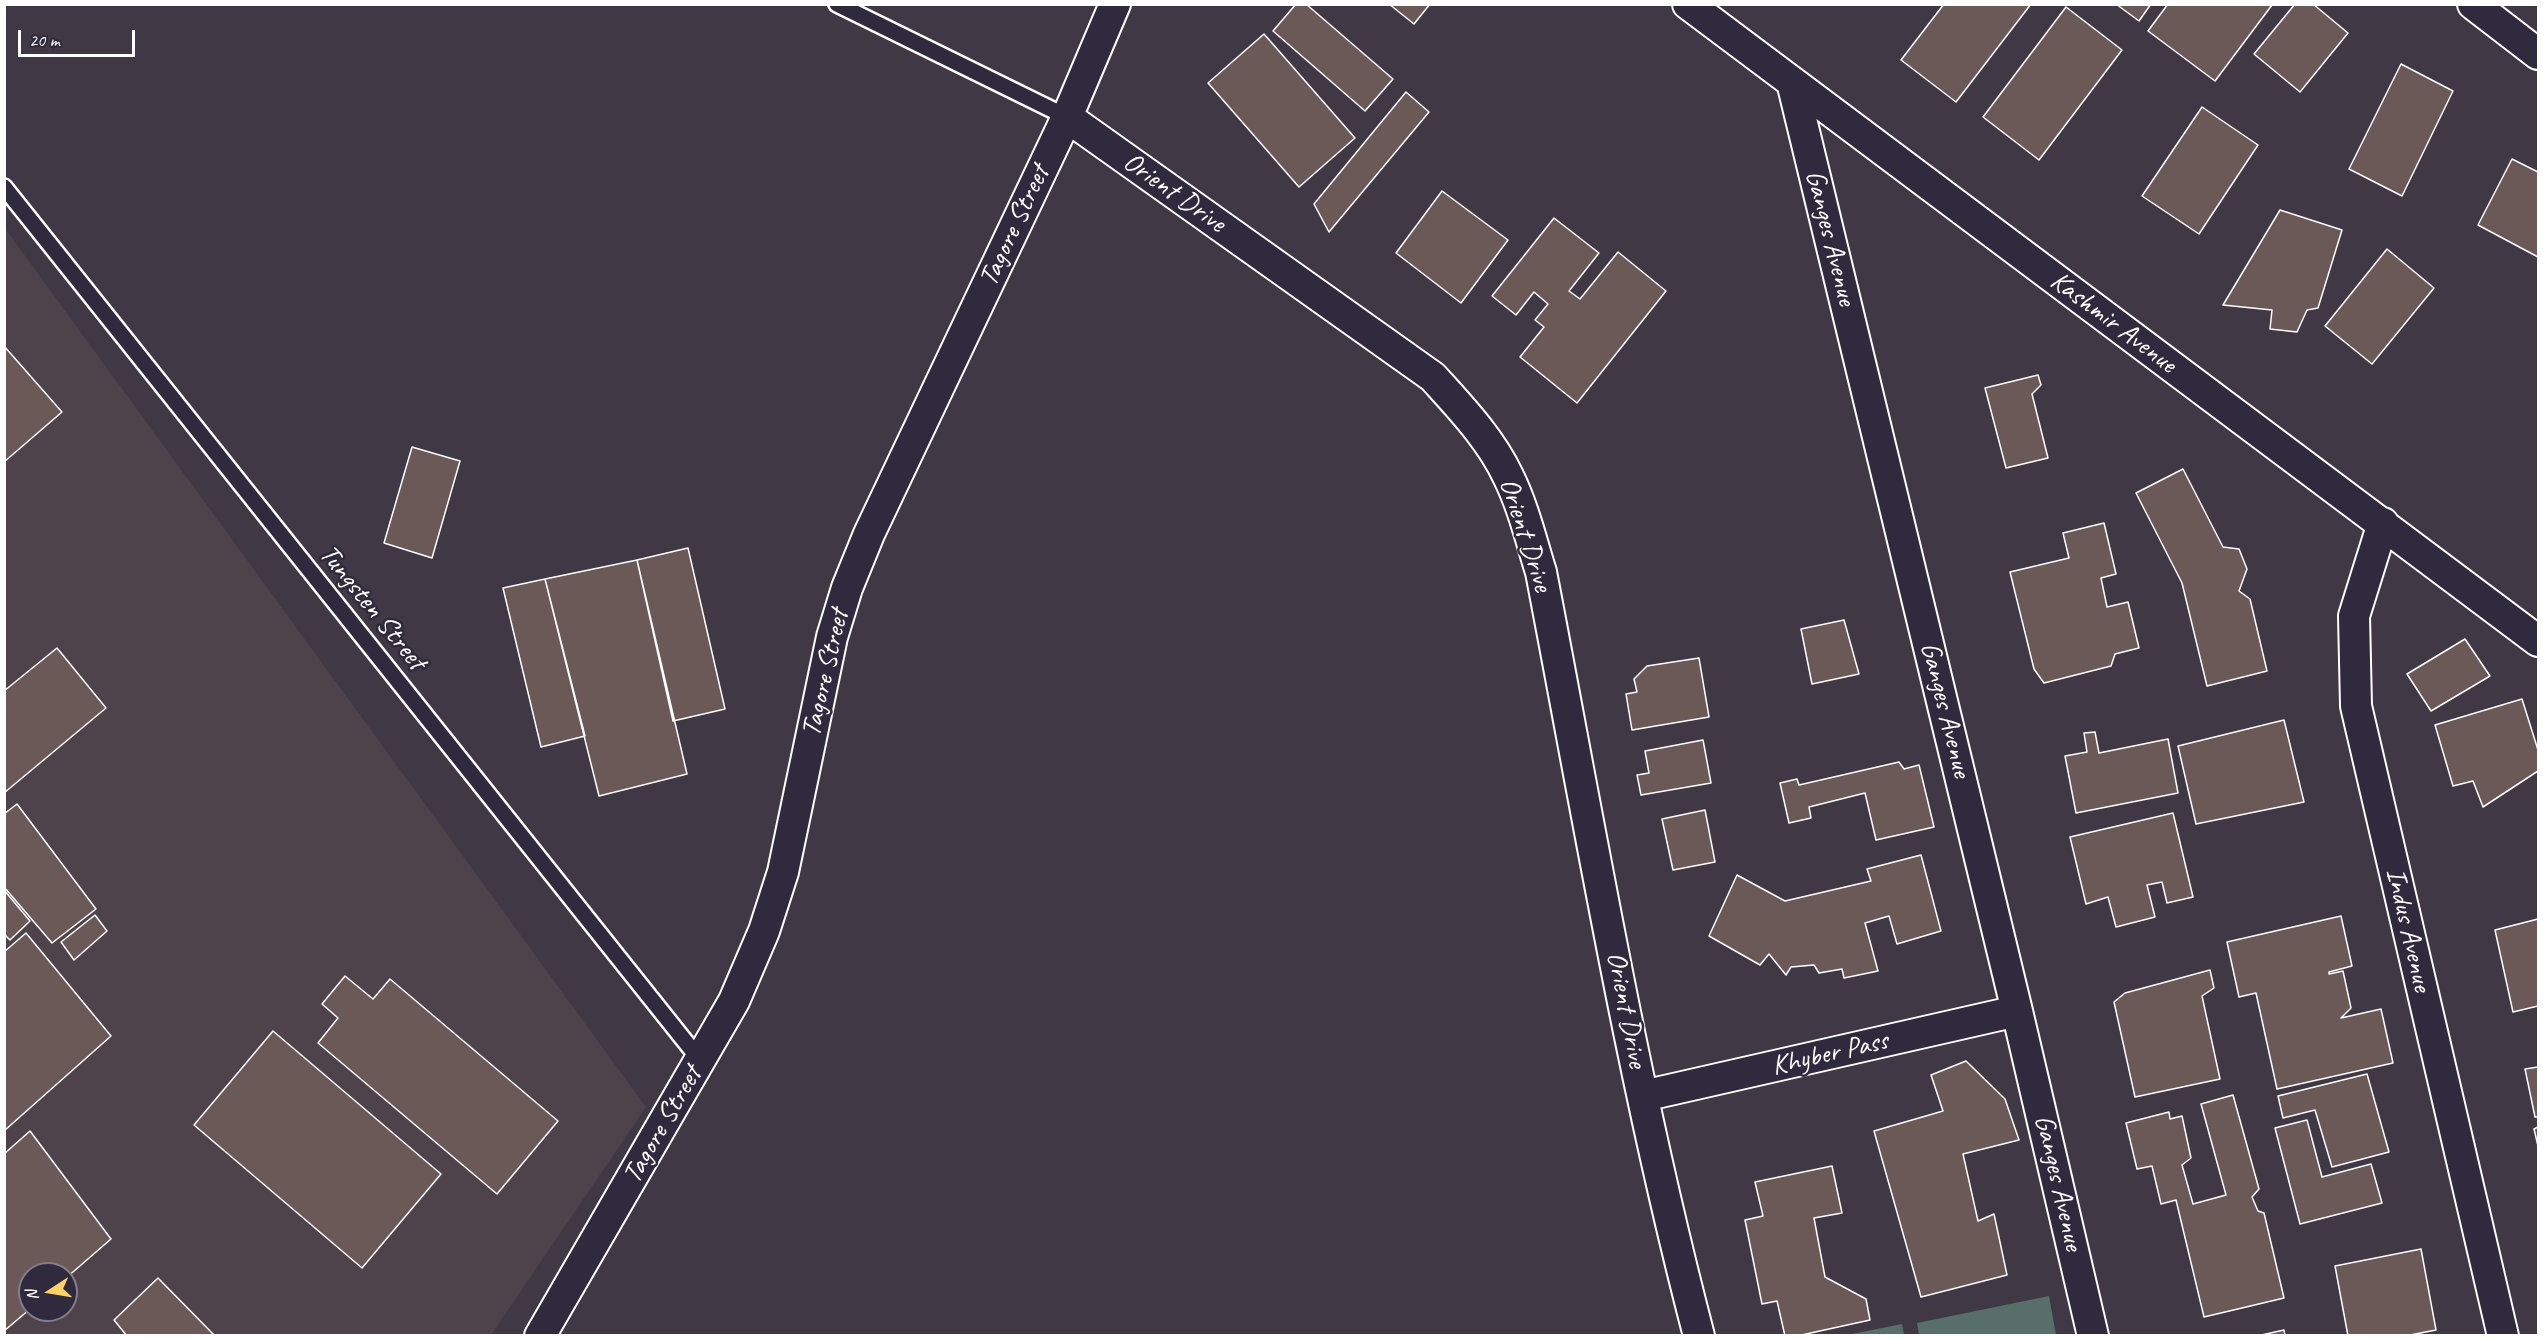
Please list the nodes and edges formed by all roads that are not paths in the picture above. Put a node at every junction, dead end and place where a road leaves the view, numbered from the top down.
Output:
1 (837, 4) edge
2 (1115, 4) edge
3 (1688, 4) edge
4 (2473, 4) edge
5 (2538, 54) edge
6 (1793, 86) junction
7 (1067, 117) junction
8 (4, 187) edge
9 (2383, 523) junction
10 (2538, 641) edge
11 (2017, 1011) junction
12 (700, 1060) junction
13 (1643, 1096) junction
14 (540, 1335) edge
15 (1699, 1335) edge
16 (2093, 1335) edge
17 (2503, 1335) edge

1 - 7 lane, Orient Drive
2 - 7 street, Tagore Street
3 - 6 street, Kashmir Avenue
4 - 5 street
6 - 9 street, Kashmir Avenue
6 - 11 street, Ganges Avenue
7 - 12 street, Tagore Street
7 - 13 street, Orient Drive
8 - 12 lane, Tungsten Street
9 - 10 street, Kashmir Avenue
9 - 17 street, Indus Avenue
11 - 13 street, Khyber Pass
11 - 16 street, Ganges Avenue
12 - 14 street, Tagore Street
13 - 15 street, Orient Drive

